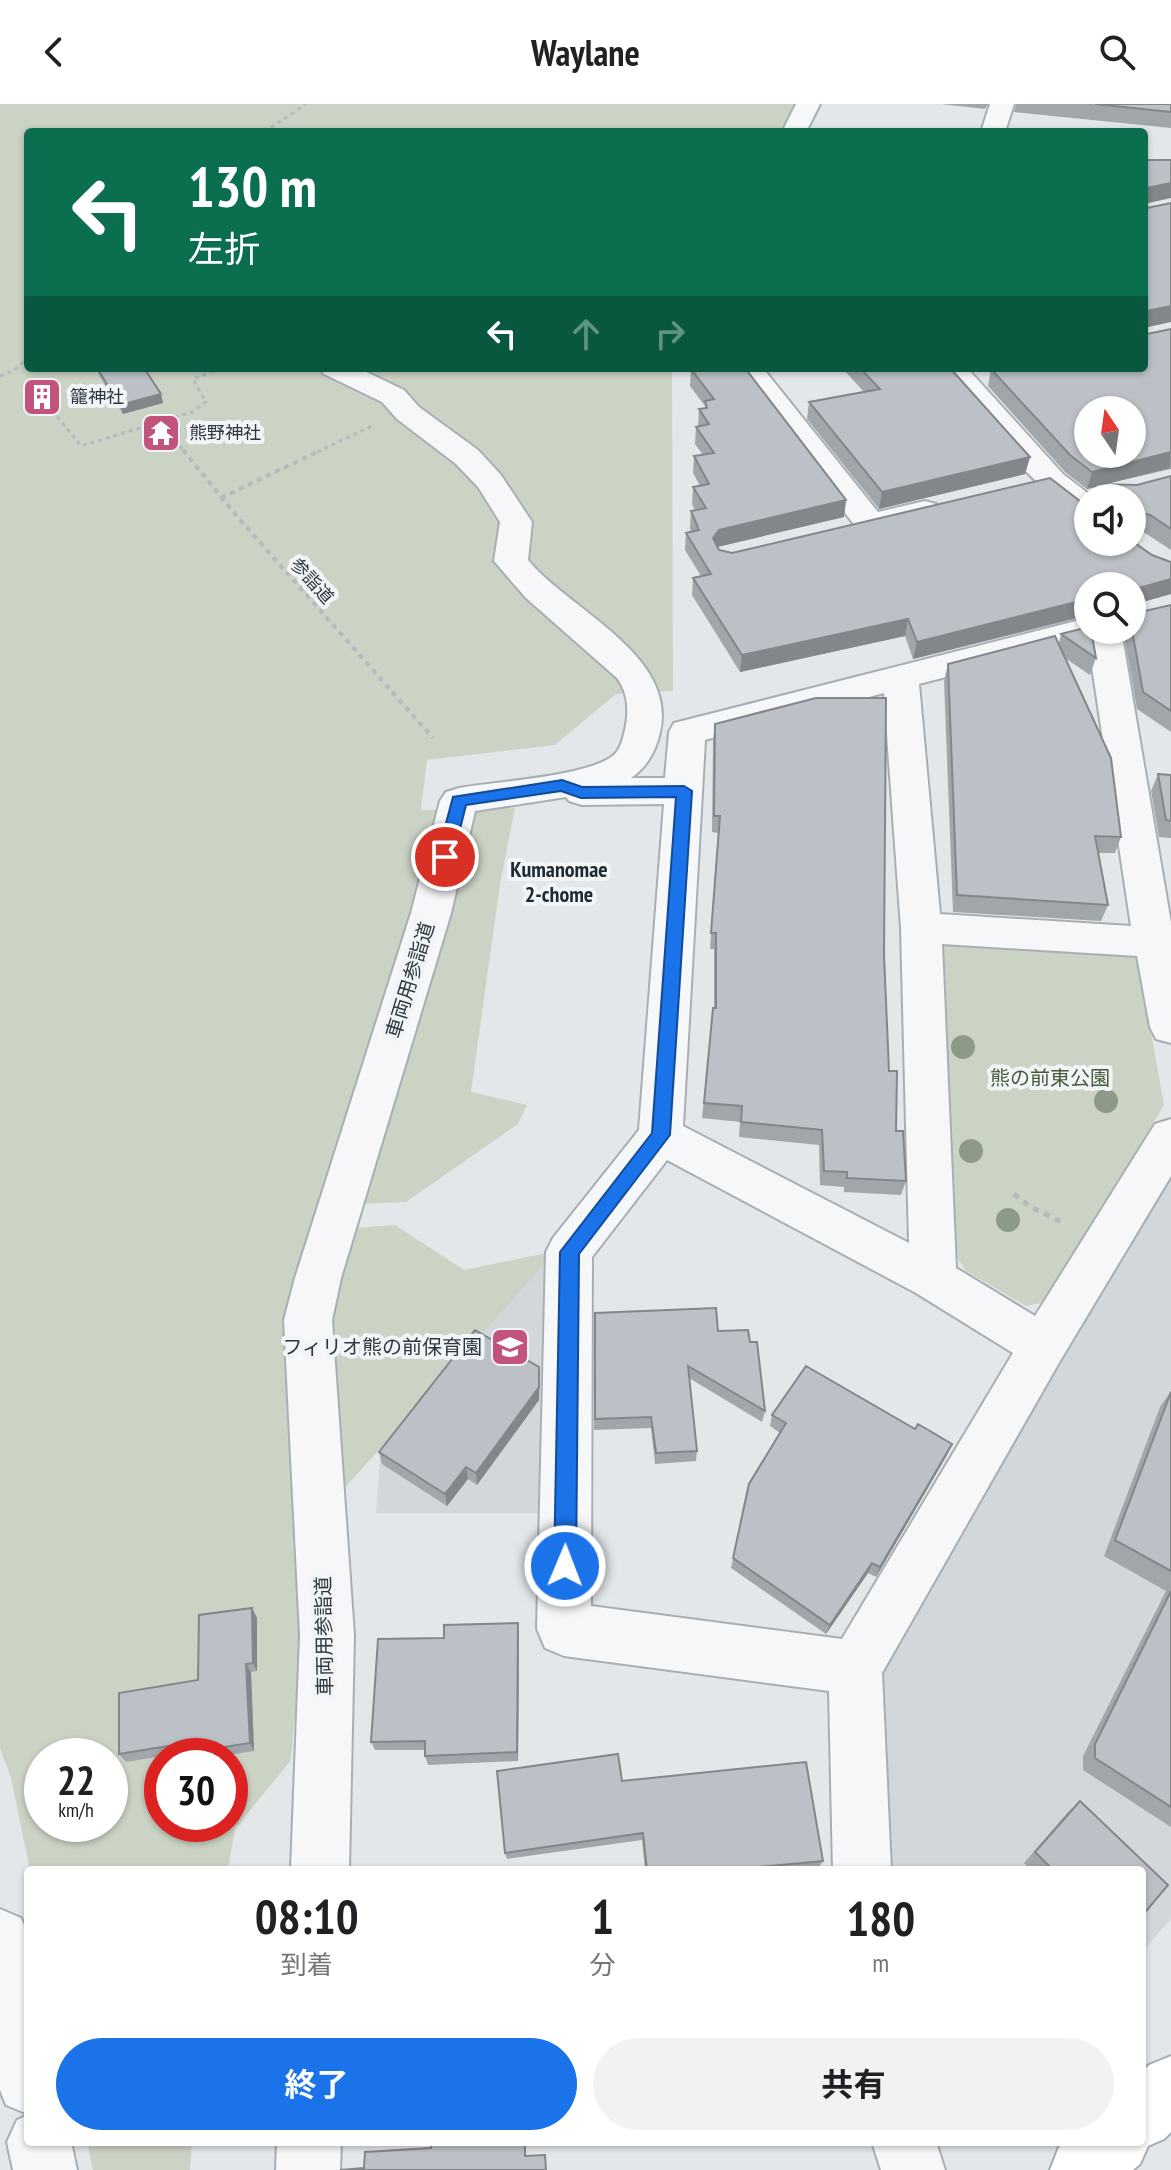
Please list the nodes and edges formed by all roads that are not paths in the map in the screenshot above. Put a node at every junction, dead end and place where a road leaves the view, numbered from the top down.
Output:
1 (808, 104) edge
2 (1002, 104) edge
3 (796, 128) edge
4 (994, 128) edge
5 (342, 372) edge
6 (751, 372) edge
7 (984, 372) edge
8 (956, 374) edge
9 (1052, 481) junction
10 (1015, 490) edge
11 (1074, 492) edge
12 (957, 503) edge
13 (1074, 633) edge
14 (1106, 644) edge
15 (901, 677) junction
16 (562, 785) junction
17 (684, 791) junction
18 (921, 928) junction
19 (1154, 942) junction
20 (1171, 1027) edge
21 (661, 1135) junction
22 (1171, 1137) edge
23 (933, 1279) junction
24 (1043, 1346) junction
25 (855, 1668) junction
26 (320, 1866) edge
27 (862, 1866) edge
28 (0, 1939) edge
29 (24, 2062) edge
30 (1171, 2087) edge
31 (1146, 2113) edge
32 (40, 2146) edge
33 (309, 2146) edge
34 (905, 2146) edge
35 (1113, 2146) edge
36 (45, 2170) edge
37 (308, 2170) edge
38 (913, 2170) edge
39 (1082, 2170) edge

1 - 3 street
2 - 4 street
5 - 16 street, 車両用参詣道
6 - 12 street
7 - 8 street
8 - 9 street
9 - 10 street
9 - 11 street
13 - 15 street
14 - 19 street
15 - 17 street
15 - 18 street
16 - 17 street
16 - 26 street, 車両用参詣道
17 - 21 street
18 - 19 street
18 - 23 street
19 - 20 street
21 - 23 street
21 - 25 street
22 - 24 street
23 - 24 street
24 - 25 street
25 - 27 street
28 - 29 street
30 - 31 main road
32 - 36 street
33 - 37 street
34 - 38 street
35 - 39 main road

